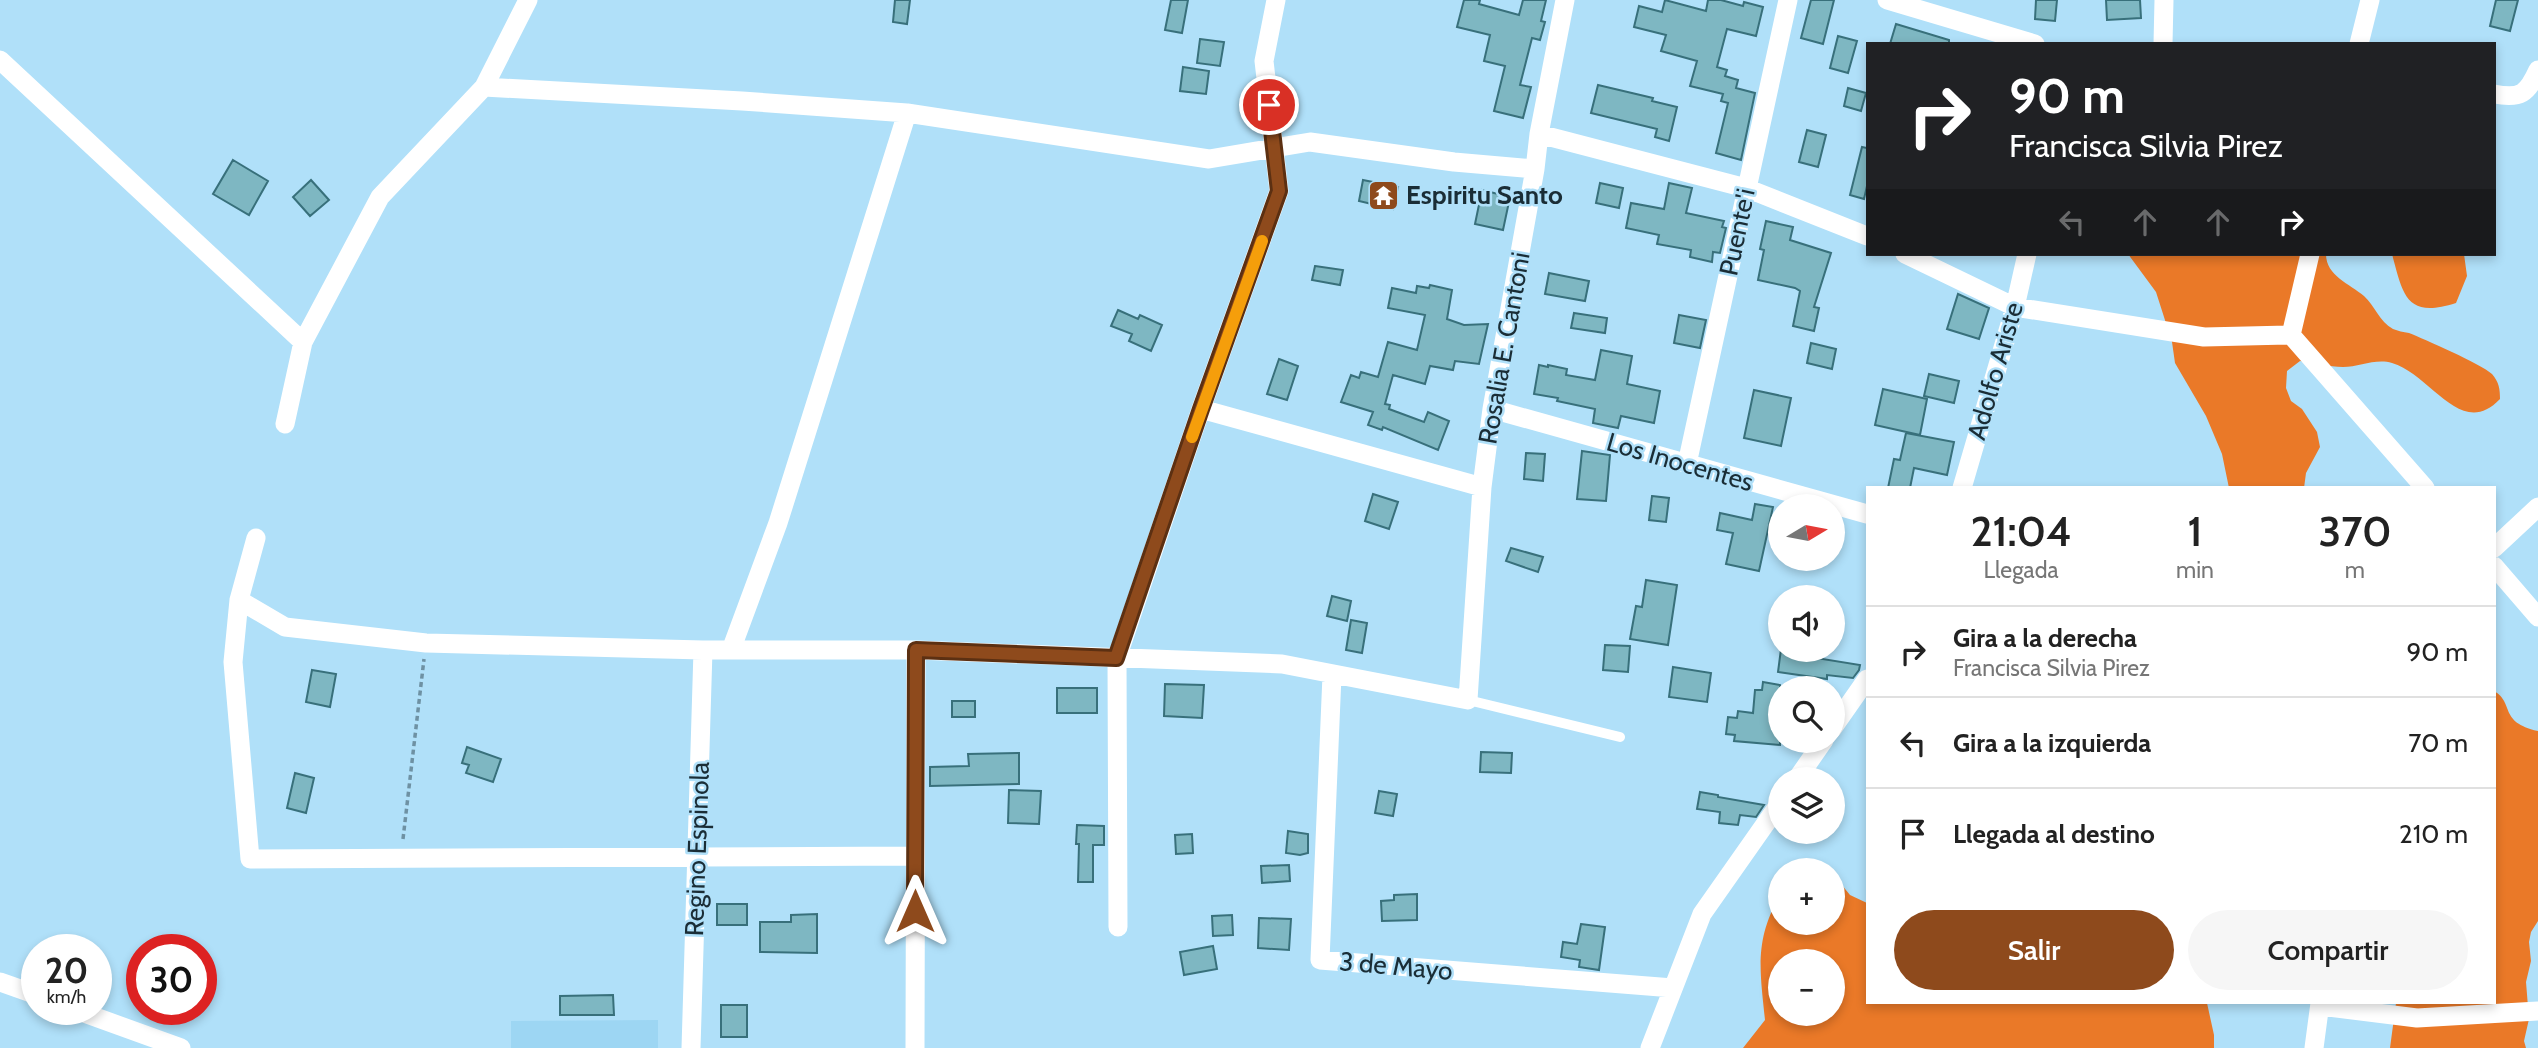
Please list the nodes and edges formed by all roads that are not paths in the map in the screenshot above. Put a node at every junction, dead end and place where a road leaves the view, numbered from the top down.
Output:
1 (527, 0) edge
2 (1276, 0) edge
3 (1565, 0) edge
4 (1788, 0) edge
5 (1887, 0) edge
6 (2164, 0) edge
7 (2370, 0) edge
8 (2028, 42) edge
9 (2163, 42) edge
10 (2359, 42) edge
11 (0, 60) edge
12 (2538, 70) edge
13 (484, 87) junction
14 (2496, 94) edge
15 (907, 113) junction
16 (1539, 134) junction
17 (1275, 149) junction
18 (1535, 169) junction
19 (1746, 188) junction
20 (1866, 236) edge
21 (1909, 256) edge
22 (2027, 256) edge
23 (2310, 256) edge
24 (2015, 307) junction
25 (2291, 335) junction
26 (303, 342) junction
27 (1201, 409) junction
28 (1492, 409) junction
29 (285, 424) dead end
30 (1687, 464) junction
31 (1963, 486) edge
32 (2424, 486) edge
33 (1482, 487) junction
34 (2538, 507) edge
35 (1866, 514) edge
36 (256, 538) dead end
37 (2496, 546) edge
38 (2496, 568) edge
39 (239, 600) junction
40 (2538, 617) edge
41 (703, 650) junction
42 (731, 650) junction
43 (916, 650) junction
44 (1116, 658) junction
45 (1332, 675) junction
46 (1866, 680) edge
47 (1468, 700) junction
48 (1845, 710) edge
49 (1620, 737) dead end
50 (1768, 820) edge
51 (697, 856) junction
52 (915, 856) junction
53 (1118, 926) dead end
54 (0, 982) edge
55 (1673, 988) junction
56 (21, 989) edge
57 (2320, 1005) edge
58 (2538, 1011) edge
59 (112, 1023) edge
60 (181, 1048) edge
61 (691, 1048) edge
62 (915, 1048) edge
63 (1650, 1048) edge
64 (2314, 1048) edge

1 - 13 street
2 - 17 street
3 - 16 street, Rosalia E. Cantoni
4 - 19 street, Puente'i
5 - 8 street
6 - 9 street
7 - 10 street
11 - 26 street
12 - 14 street
13 - 15 street
13 - 26 street
15 - 17 street
15 - 42 street
16 - 18 street, Rosalia E. Cantoni
16 - 19 street
17 - 18 street
17 - 27 street
18 - 28 street, Rosalia E. Cantoni
19 - 20 street
19 - 30 street, Puente'i
21 - 24 street
22 - 24 street, Adolfo Ariste
23 - 25 street
24 - 25 street
24 - 31 street, Adolfo Ariste
25 - 32 street
26 - 29 street
27 - 33 street
27 - 44 street
28 - 30 street, Los Inocentes
28 - 33 street, Rosalia E. Cantoni
30 - 35 street, Los Inocentes
33 - 47 street, Rosalia E. Cantoni
34 - 37 street
36 - 39 street
38 - 40 street
39 - 41 street
39 - 51 street
41 - 42 street
41 - 51 street, Regino Espinola
42 - 43 street
43 - 44 street
43 - 52 street
44 - 45 street
44 - 53 street
45 - 47 street
45 - 55 street, 3 de Mayo
46 - 48 street
47 - 49 lane
50 - 55 street
51 - 52 street
51 - 61 street, Regino Espinola
52 - 62 street
54 - 56 street
55 - 63 street
57 - 58 street
57 - 64 street
59 - 60 street

